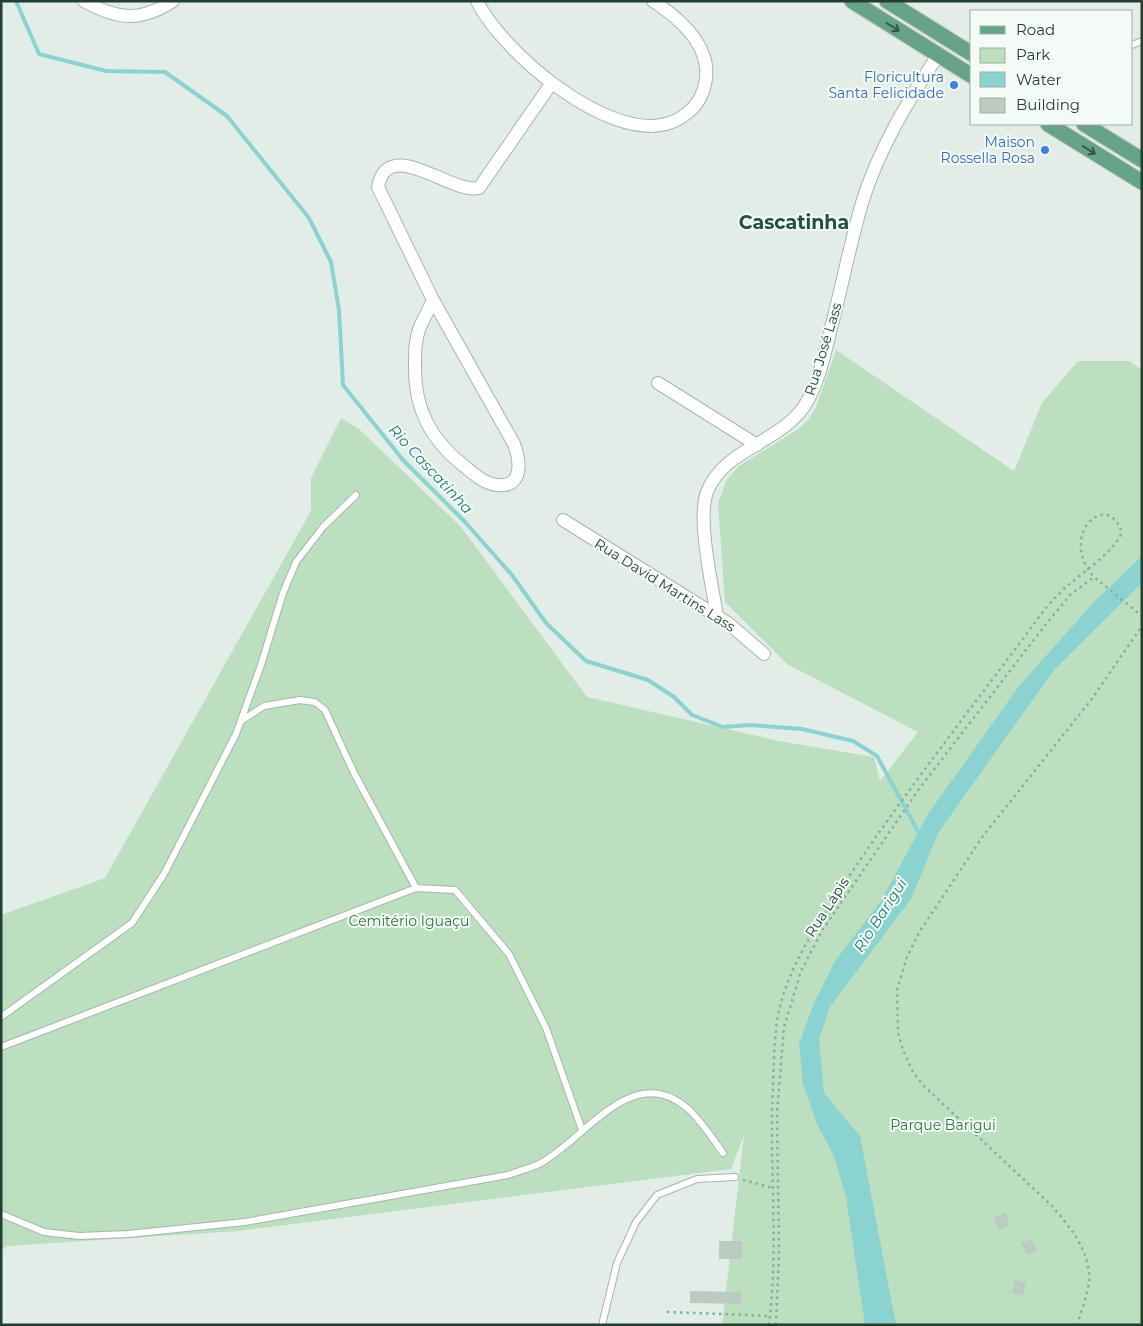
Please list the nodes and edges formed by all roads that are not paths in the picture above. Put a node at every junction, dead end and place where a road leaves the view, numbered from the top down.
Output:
1 (84, 1) edge
2 (174, 1) edge
3 (477, 1) edge
4 (653, 1) edge
5 (852, 1) edge
6 (887, 1) edge
7 (970, 53) edge
8 (938, 55) junction
9 (970, 75) edge
10 (551, 84) junction
11 (1050, 125) edge
12 (1086, 125) edge
13 (1142, 160) edge
14 (1142, 182) edge
15 (433, 300) junction
16 (658, 383) dead end
17 (757, 445) junction
18 (356, 495) dead end
19 (563, 520) dead end
20 (717, 616) junction
21 (764, 654) dead end
22 (241, 721) junction
23 (416, 888) junction
24 (1, 1017) edge
25 (1, 1047) edge
26 (582, 1130) junction
27 (723, 1153) dead end
28 (734, 1178) road end
29 (1, 1214) edge
30 (602, 1325) edge

1 - 2 street
3 - 10 street
4 - 10 street
5 -> 8 main road
6 - 7 main road
8 - 9 main road
8 - 17 street, Rua José Lass
10 - 15 street
11 -> 14 main road
12 - 13 main road
15 - 15 street
16 - 17 street
17 - 20 street, Rua José Lass
18 - 22 lane
19 - 20 street, Rua David Martins Lass
20 - 21 street, Rua David Martins Lass
22 - 23 lane
22 - 24 lane
23 - 25 lane
23 - 26 lane
26 - 27 lane
26 - 29 lane
28 - 30 lane

